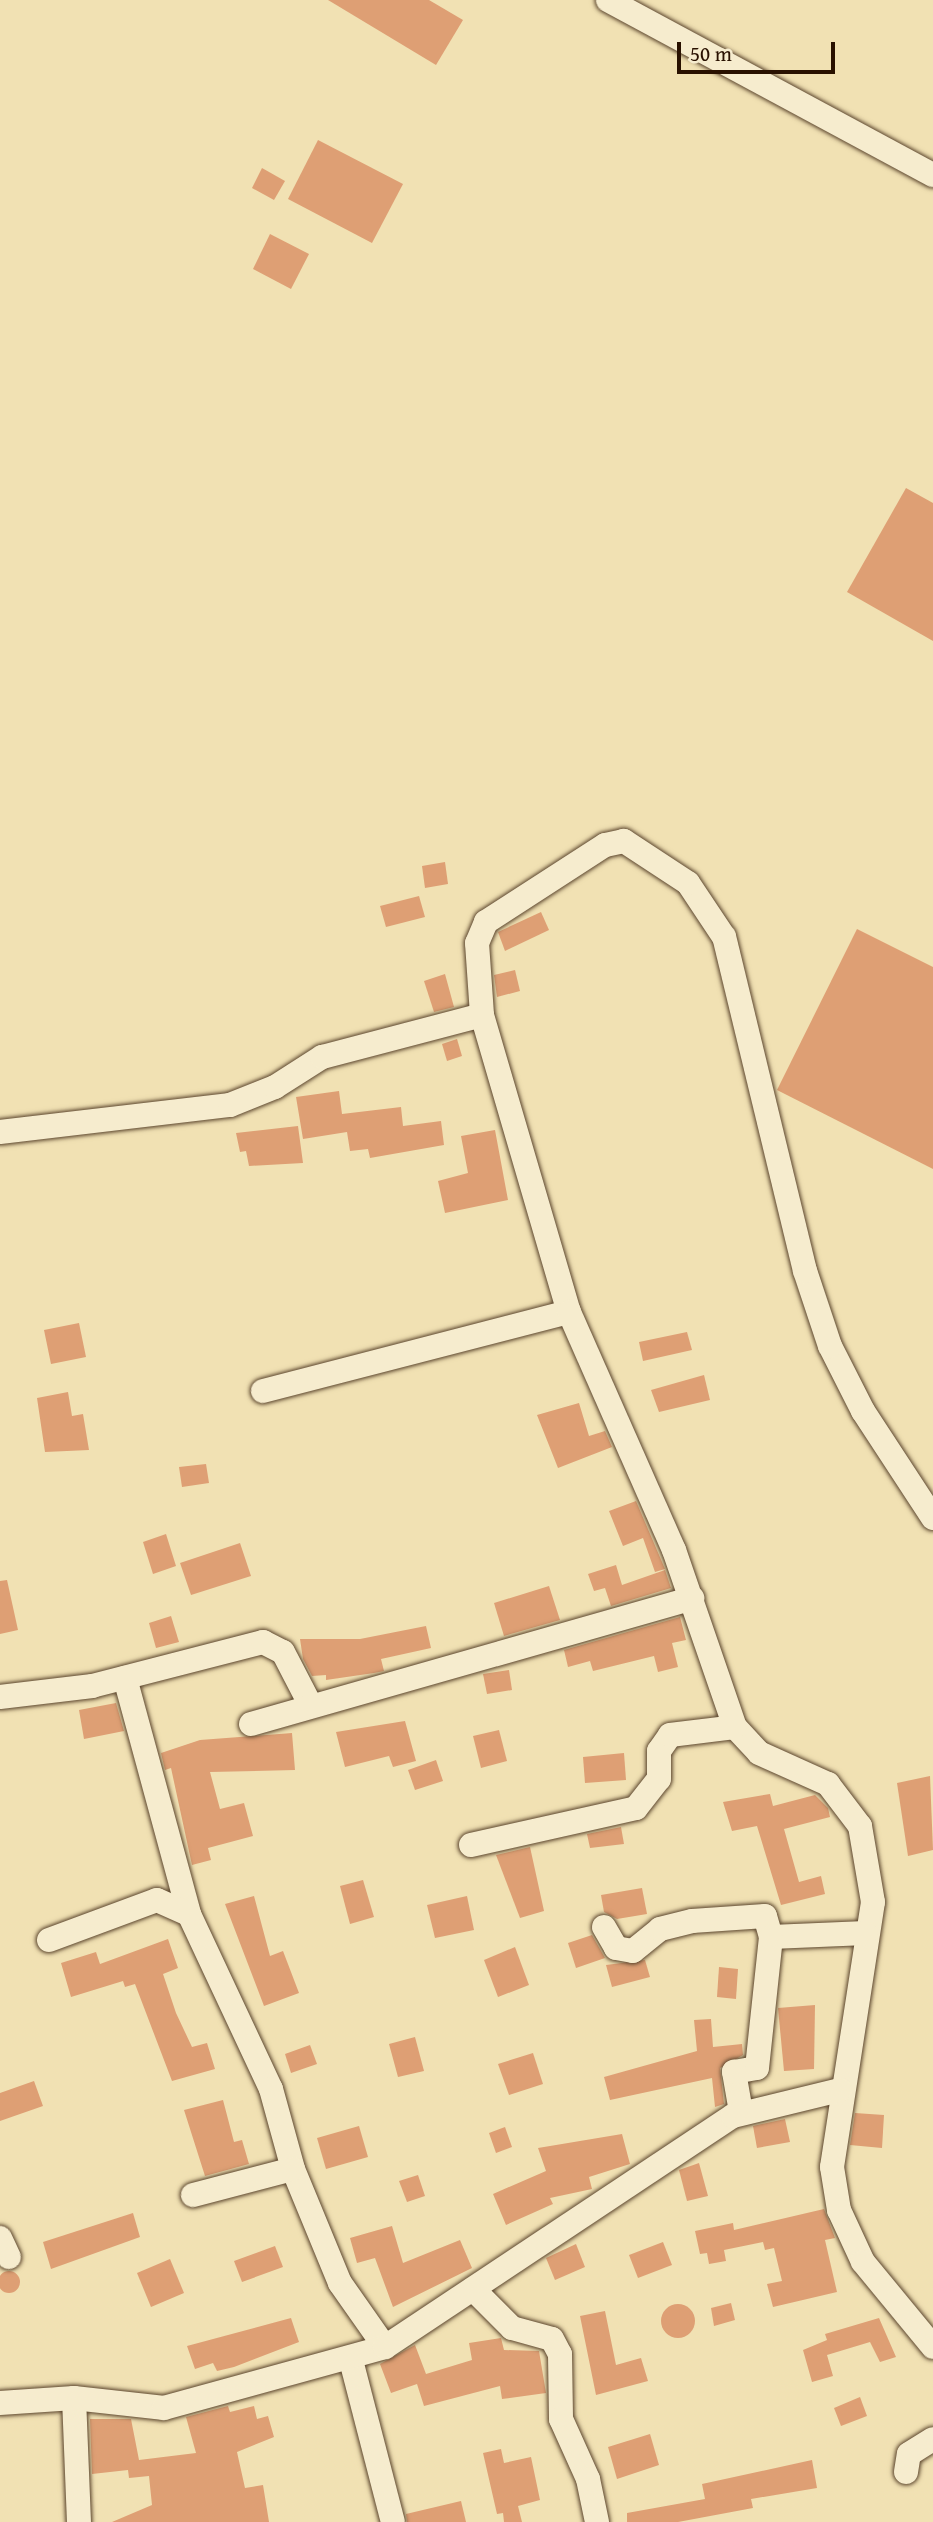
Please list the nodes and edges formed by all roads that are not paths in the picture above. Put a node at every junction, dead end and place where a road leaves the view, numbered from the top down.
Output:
1 (608, 0) edge
2 (933, 175) edge
3 (482, 1015) junction
4 (0, 1132) edge
5 (569, 1312) junction
6 (263, 1391) dead end
7 (933, 1518) edge
8 (692, 1598) junction
9 (125, 1678) junction
10 (0, 1697) edge
11 (311, 1706) junction
12 (251, 1724) dead end
13 (735, 1727) junction
14 (471, 1845) dead end
15 (189, 1914) junction
16 (604, 1927) dead end
17 (866, 1933) junction
18 (771, 1937) junction
19 (49, 1940) dead end
20 (840, 2090) junction
21 (741, 2112) junction
22 (293, 2169) junction
23 (193, 2195) dead end
24 (473, 2289) junction
25 (385, 2347) junction
26 (933, 2347) edge
27 (351, 2360) junction
28 (74, 2398) junction
29 (0, 2403) edge
30 (933, 2439) edge
31 (906, 2472) dead end
32 (79, 2522) edge
33 (393, 2522) edge
34 (597, 2522) edge

1 - 2 street
3 - 4 street
3 - 5 street
3 - 7 street
5 - 6 street
5 - 8 street
8 - 11 street
8 - 13 street
9 - 10 street
9 - 11 street
9 - 15 street
11 - 12 street
13 - 14 street
13 - 17 street
15 - 19 street
15 - 22 street
16 - 18 street
17 - 18 street
17 - 20 street
18 - 21 street
20 - 21 street
20 - 26 street
21 - 24 street
22 - 23 street
22 - 25 street
24 - 25 street
24 - 34 street
25 - 27 street
27 - 28 street
27 - 33 street
28 - 29 street
28 - 32 street
30 - 31 street

